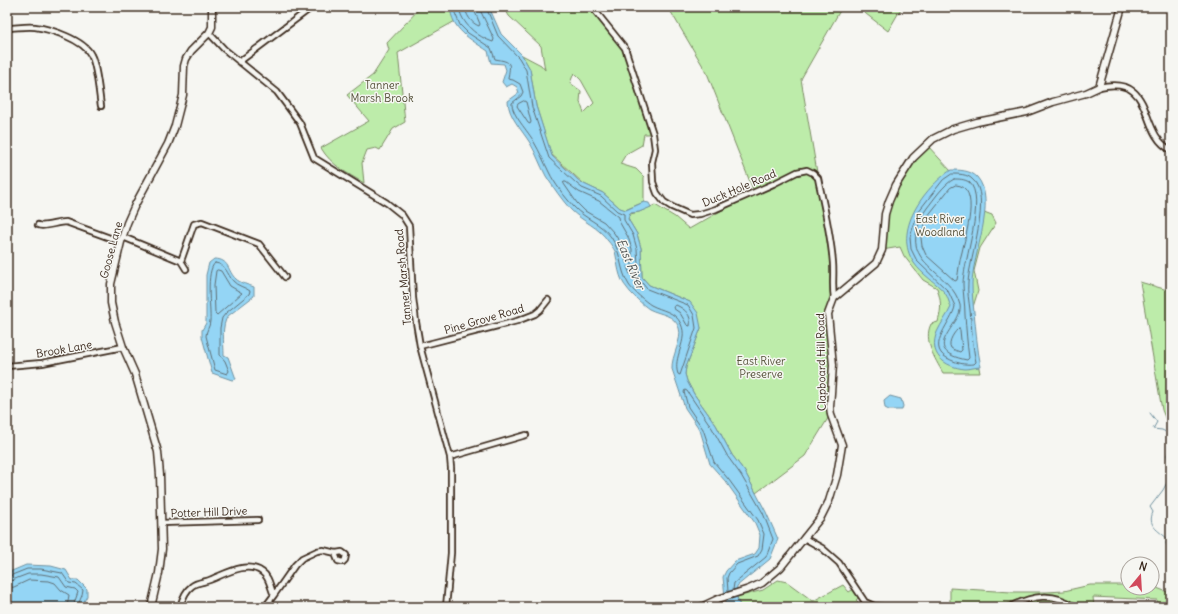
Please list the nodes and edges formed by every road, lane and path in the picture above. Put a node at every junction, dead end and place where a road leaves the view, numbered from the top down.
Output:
1 (212, 7) edge
2 (312, 7) edge
3 (592, 7) edge
4 (1122, 7) edge
5 (7, 28) edge
6 (209, 32) junction
7 (239, 62) junction
8 (1099, 87) junction
9 (101, 106) dead end
10 (1171, 150) edge
11 (38, 225) dead end
12 (122, 240) junction
13 (182, 261) junction
14 (186, 269) dead end
15 (285, 277) dead end
16 (834, 298) junction
17 (548, 300) dead end
18 (420, 346) junction
19 (123, 348) junction
20 (7, 366) edge
21 (526, 435) dead end
22 (450, 457) junction
23 (258, 520) dead end
24 (161, 523) junction
25 (804, 538) junction
26 (336, 554) dead end
27 (274, 595) junction
28 (153, 607) edge
29 (180, 607) edge
30 (265, 607) edge
31 (446, 607) edge
32 (701, 607) edge
33 (883, 607) edge
34 (1009, 607) edge
35 (1075, 607) edge

1 - 6 street
2 - 7 street
3 - 16 street, Duck Hole Road
4 - 8 street
5 - 9 street
6 - 7 street, Tanner Marsh Road
6 - 12 street, Goose Lane
7 - 18 street, Tanner Marsh Road
8 - 10 street
8 - 16 street
11 - 12 street
12 - 13 street
12 - 19 street, Goose Lane
13 - 14 street
13 - 15 street
16 - 25 street, Clapboard Hill Road
17 - 18 street, Pine Grove Road
18 - 22 street, Tanner Marsh Road
19 - 20 street, Brook Lane
19 - 24 street, Goose Lane
21 - 22 street
22 - 31 street, Tanner Marsh Road
23 - 24 street, Potter Hill Drive
24 - 28 street, Goose Lane
25 - 32 street, Clapboard Hill Road
25 - 33 street
26 - 27 street
27 - 29 street
27 - 30 street
34 - 35 street

